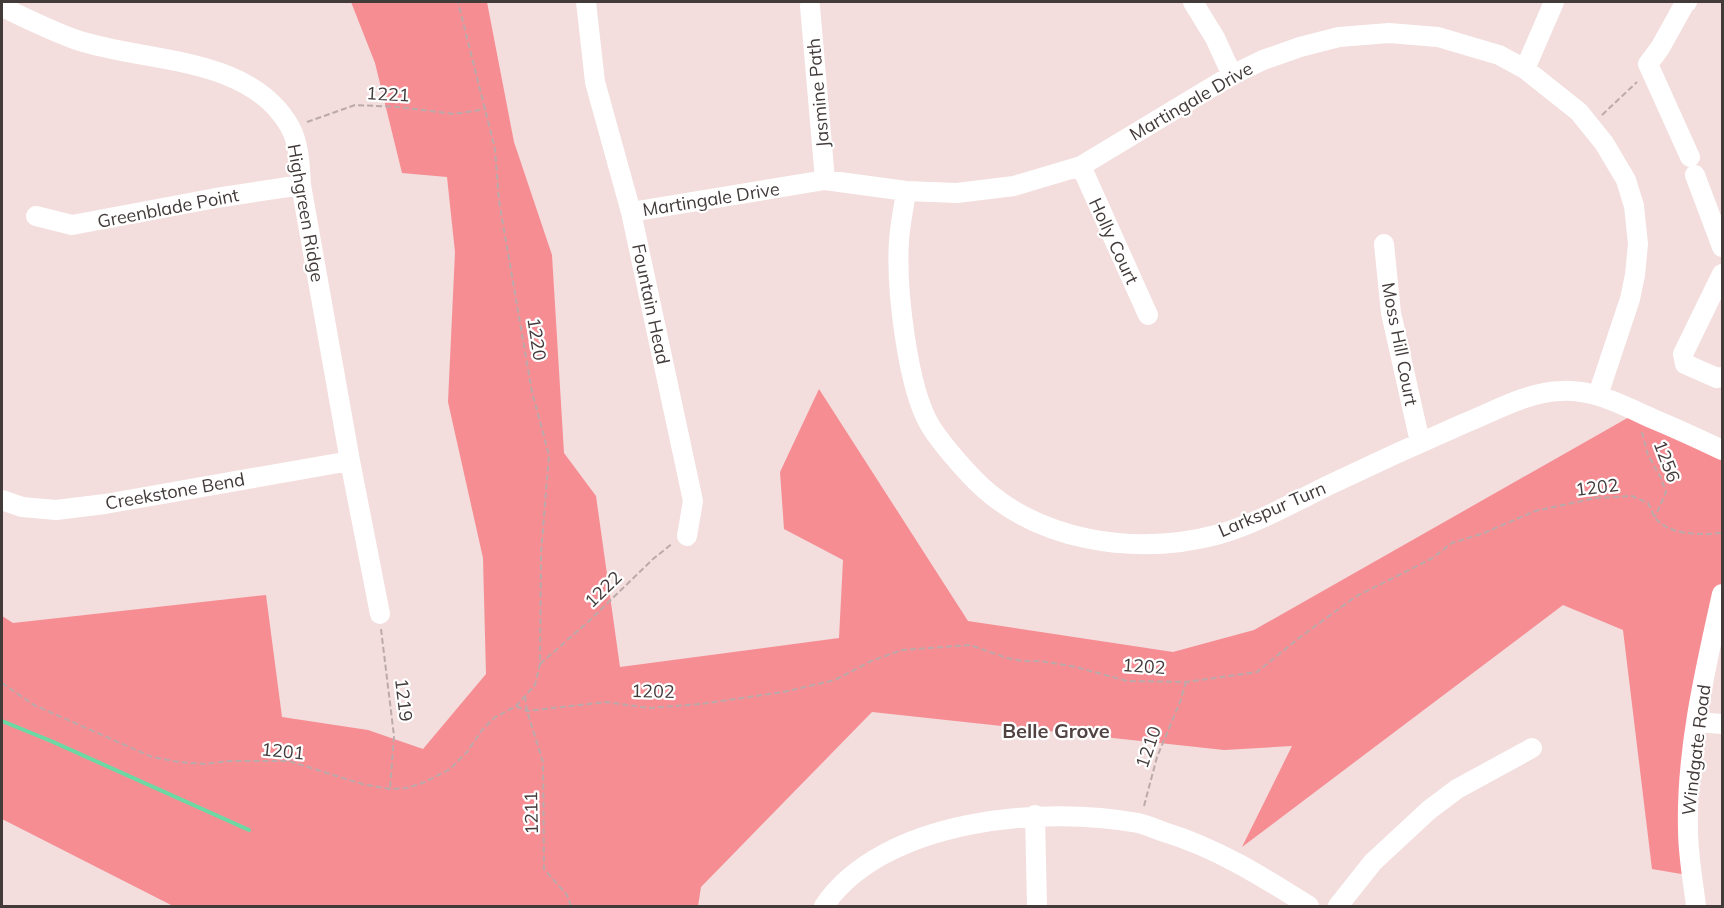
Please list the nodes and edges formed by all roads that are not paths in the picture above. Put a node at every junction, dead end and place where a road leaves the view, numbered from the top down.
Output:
1 (586, 2) edge
2 (1193, 2) edge
3 (1554, 2) edge
4 (1687, 2) edge
5 (810, 6) dead end
6 (2, 7) edge
7 (1525, 69) junction
8 (1232, 75) junction
9 (1080, 166) junction
10 (825, 180) junction
11 (301, 184) junction
12 (906, 190) junction
13 (631, 212) junction
14 (36, 216) dead end
15 (1384, 244) dead end
16 (1722, 248) edge
17 (1722, 274) edge
18 (1148, 315) dead end
19 (1722, 376) edge
20 (1598, 394) junction
21 (1420, 442) junction
22 (1722, 450) edge
23 (350, 461) junction
24 (2, 500) edge
25 (687, 536) road end
26 (1722, 594) edge
27 (380, 614) road end
28 (1697, 722) junction
29 (1722, 724) edge
30 (1532, 748) dead end
31 (1035, 815) junction
32 (824, 906) edge
33 (1037, 906) edge
34 (1308, 906) edge
35 (1338, 906) edge
36 (1696, 906) edge

1 - 13 street, Fountain Head
2 - 8 street
3 - 7 street
4 - 16 street
5 - 10 street, Jasmine Path
6 - 11 street, Highgreen Ridge
7 - 8 street, Martingale Drive
7 - 20 street, Martingale Drive
8 - 9 street, Martingale Drive
9 - 12 street, Martingale Drive
9 - 18 street, Holly Court
10 - 12 street, Martingale Drive
10 - 13 street, Martingale Drive
11 - 14 street, Greenblade Point
11 - 23 street, Highgreen Ridge
12 - 21 street, Larkspur Turn
13 - 25 street, Fountain Head
15 - 21 street, Moss Hill Court
17 - 19 street
20 - 21 street, Larkspur Turn
20 - 22 street, Larkspur Turn
23 - 24 street, Creekstone Bend
23 - 27 street, Highgreen Ridge
26 - 28 street, Windgate Road
28 - 29 street
28 - 36 street, Windgate Road
30 - 35 street
31 - 32 street
31 - 33 street
31 - 34 street

